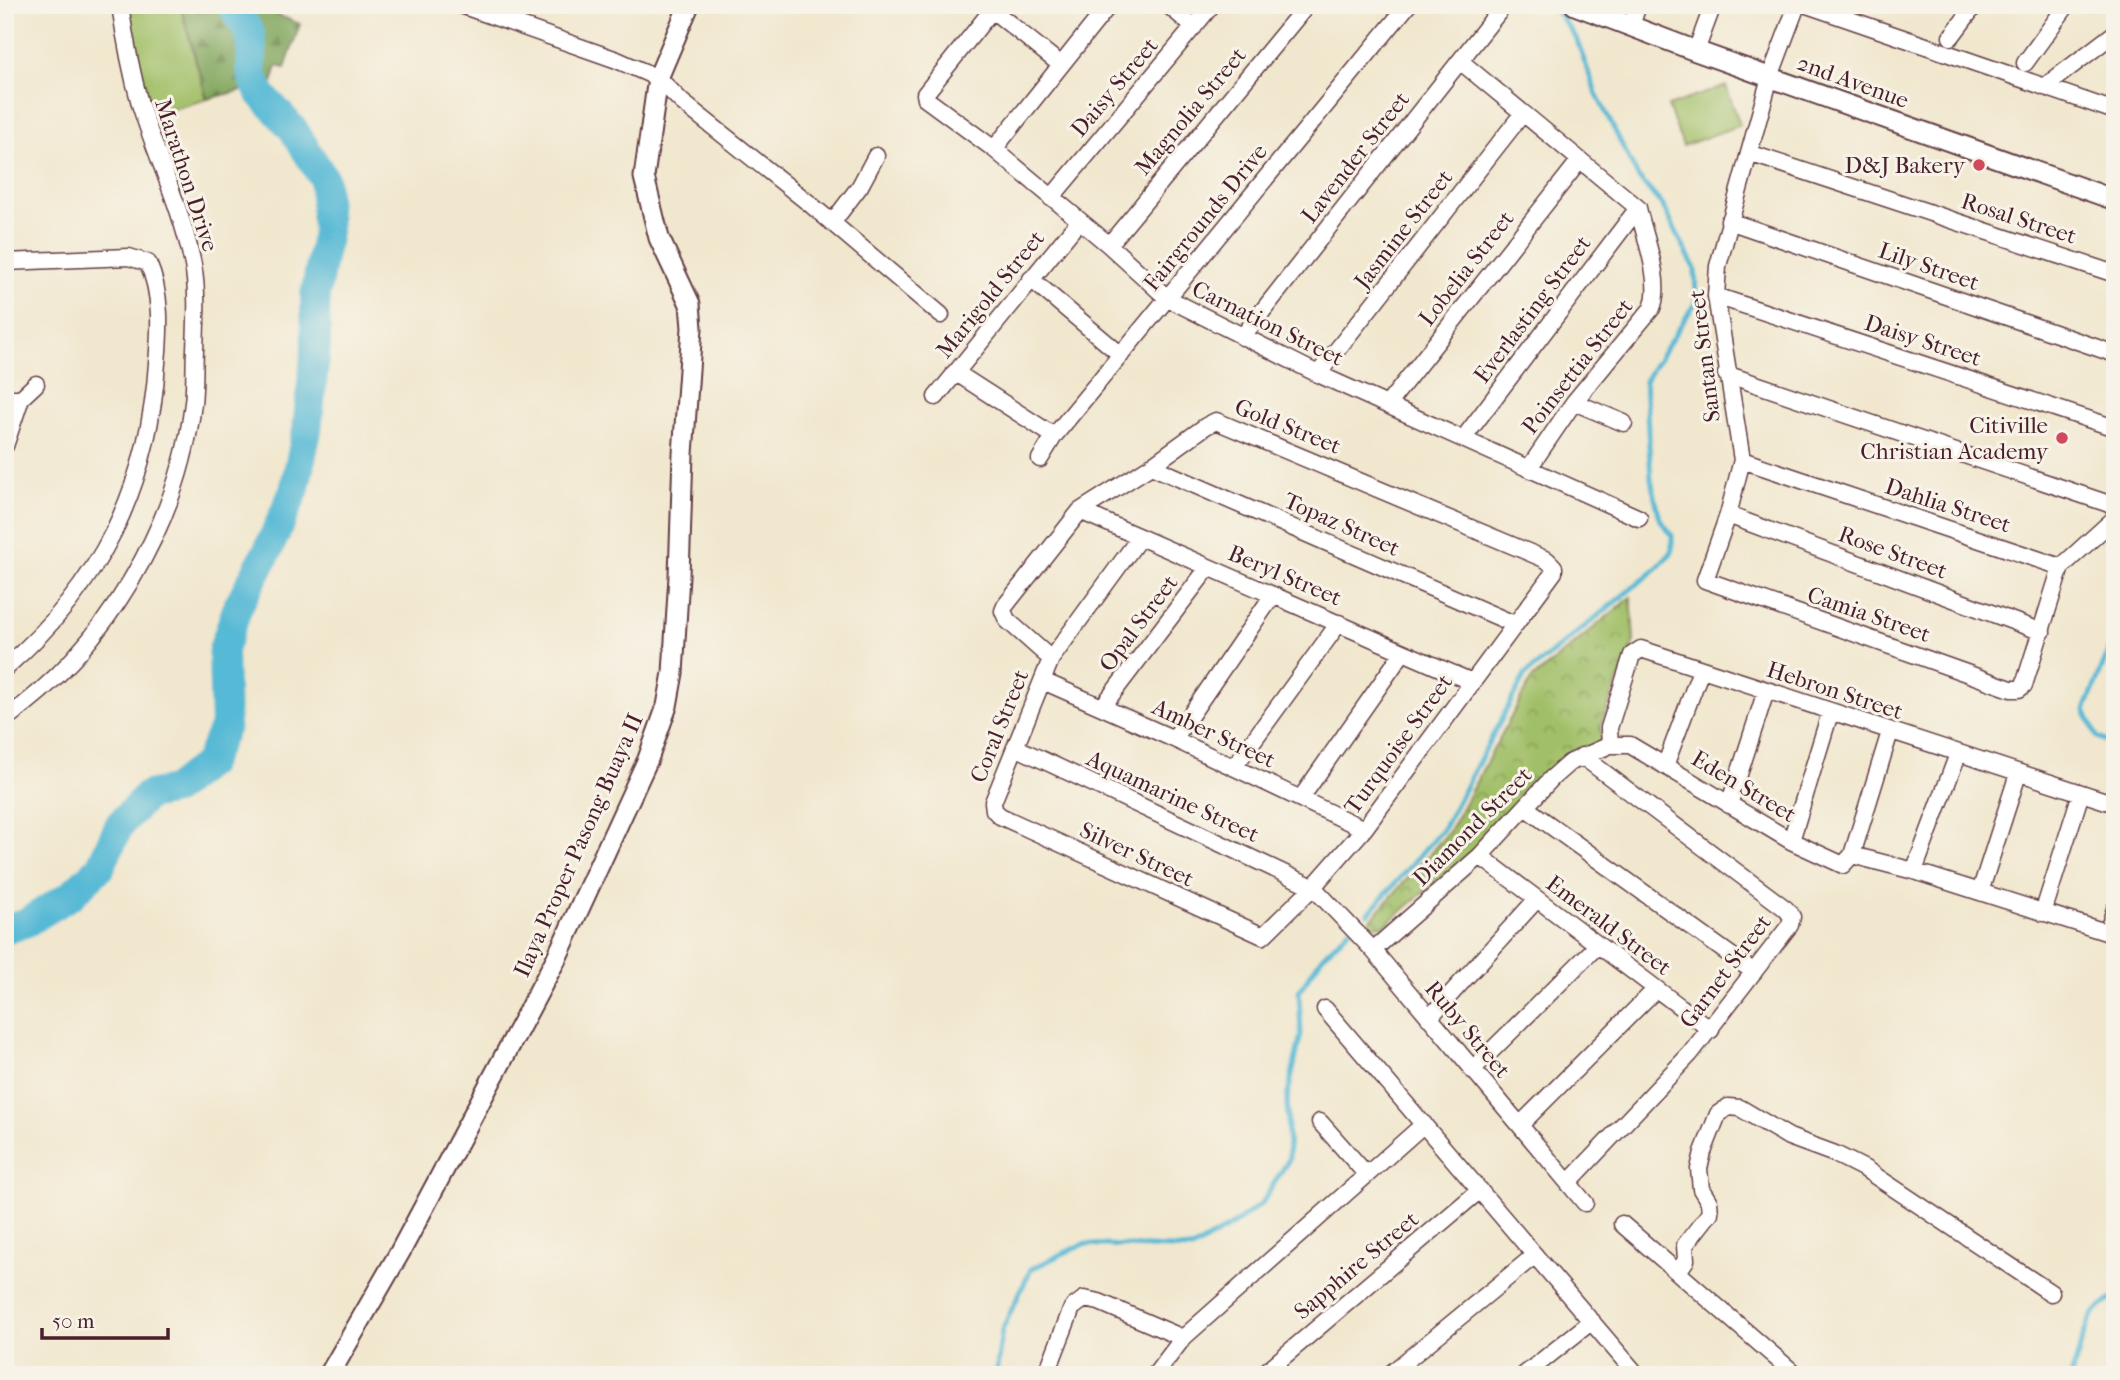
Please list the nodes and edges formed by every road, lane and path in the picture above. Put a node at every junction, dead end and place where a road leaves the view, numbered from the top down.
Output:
1 (120, 5) edge
2 (461, 5) edge
3 (689, 5) edge
4 (1109, 5) edge
5 (1168, 5) edge
6 (1212, 5) edge
7 (1307, 5) edge
8 (1408, 5) edge
9 (1504, 5) edge
10 (1575, 5) edge
11 (1638, 5) edge
12 (1713, 5) edge
13 (1797, 5) edge
14 (1807, 5) edge
15 (2067, 5) edge
16 (1970, 7) edge
17 (998, 10) edge
18 (1631, 26) junction
19 (1194, 27) junction
20 (2115, 33) edge
21 (1951, 37) dead end
22 (1696, 51) junction
23 (1460, 61) junction
24 (2025, 63) dead end
25 (1061, 65) junction
26 (1770, 77) junction
27 (658, 78) junction
28 (2044, 87) junction
29 (2115, 111) edge
30 (1523, 113) junction
31 (994, 149) junction
32 (1749, 153) junction
33 (876, 156) dead end
34 (1580, 160) junction
35 (1051, 198) junction
36 (2115, 200) edge
37 (1638, 208) junction
38 (1079, 220) junction
39 (1729, 221) junction
40 (832, 223) junction
41 (1109, 245) junction
42 (5, 262) edge
43 (2115, 274) edge
44 (1031, 279) junction
45 (1716, 296) junction
46 (1167, 298) junction
47 (941, 315) dead end
48 (1242, 337) junction
49 (2115, 354) edge
50 (1121, 355) junction
51 (955, 372) junction
52 (1318, 374) junction
53 (1726, 374) junction
54 (36, 384) dead end
55 (936, 397) dead end
56 (13, 398) edge
57 (1574, 401) junction
58 (1387, 405) junction
59 (1624, 423) dead end
60 (2115, 428) edge
61 (1055, 436) junction
62 (1463, 439) junction
63 (5, 446) edge
64 (1040, 459) dead end
65 (1742, 460) junction
66 (1151, 466) junction
67 (1529, 468) junction
68 (2115, 506) edge
69 (1080, 511) junction
70 (1728, 515) junction
71 (1639, 518) dead end
72 (2115, 519) edge
73 (1140, 537) junction
74 (1554, 567) joint
75 (2061, 567) junction
76 (1208, 568) junction
77 (1705, 580) joint
78 (1273, 595) junction
79 (1339, 623) junction
80 (1514, 624) junction
81 (2042, 632) junction
82 (1403, 652) junction
83 (1051, 659) junction
84 (5, 668) edge
85 (1700, 670) junction
86 (1043, 681) junction
87 (1472, 682) junction
88 (1766, 691) junction
89 (1103, 706) junction
90 (1830, 713) junction
91 (5, 719) edge
92 (1890, 732) junction
93 (1174, 739) junction
94 (1610, 745) junction
95 (1015, 747) junction
96 (1958, 754) junction
97 (1582, 756) junction
98 (1665, 766) junction
99 (1234, 767) junction
100 (2018, 774) junction
101 (2081, 793) junction
102 (1301, 798) junction
103 (2115, 804) edge
104 (1729, 805) junction
105 (1526, 808) junction
106 (994, 810) joint
107 (1364, 829) junction
108 (1791, 841) junction
109 (1852, 855) junction
110 (1480, 856) junction
111 (1914, 871) junction
112 (1313, 887) junction
113 (1980, 892) junction
114 (1537, 899) junction
115 (2115, 909) edge
116 (2043, 913) junction
117 (2111, 934) edge
118 (1263, 936) joint
119 (1598, 945) junction
120 (1373, 950) junction
121 (1754, 972) junction
122 (1656, 989) junction
123 (1325, 1009) dead end
124 (1429, 1018) junction
125 (1711, 1030) junction
126 (1472, 1070) junction
127 (1320, 1122) dead end
128 (1424, 1124) junction
129 (1520, 1125) junction
130 (1367, 1175) junction
131 (1567, 1183) junction
132 (1480, 1190) junction
133 (1585, 1203) dead end
134 (1622, 1224) dead end
135 (1535, 1255) junction
136 (1678, 1272) junction
137 (2051, 1293) dead end
138 (1591, 1321) junction
139 (1183, 1338) junction
140 (329, 1375) edge
141 (1046, 1375) edge
142 (1155, 1375) edge
143 (1262, 1375) edge
144 (1389, 1375) edge
145 (1524, 1375) edge
146 (1637, 1375) edge
147 (1796, 1375) edge

1 - 91 street, Marathon Drive
2 - 27 street
3 - 27 street, Ilaya Proper Pasong Buaya II
4 - 25 street
5 - 19 street
6 - 19 street, Daisy Street
7 - 41 street, Magnolia Street
8 - 46 street, Fairgrounds Drive
9 - 23 street, Lavender Street
10 - 18 street, 2nd Avenue
11 - 18 street
12 - 22 street
13 - 26 street, Santan Street
14 - 28 street
15 - 24 street
16 - 21 street
17 - 25 street
17 - 31 street, Carnation Street
18 - 22 street, 2nd Avenue
19 - 35 street, Daisy Street
20 - 28 street
22 - 26 street, 2nd Avenue
23 - 30 street
23 - 48 street, Lavender Street
25 - 31 street
26 - 32 street, Santan Street
26 - 36 street, 2nd Avenue
27 - 40 street
27 - 140 street, Ilaya Proper Pasong Buaya II
28 - 29 street
30 - 34 street
30 - 52 street, Jasmine Street
31 - 35 street, Carnation Street
32 - 39 street, Santan Street
32 - 43 street, Rosal Street
33 - 40 street
34 - 37 street
34 - 58 street, Lobelia Street
35 - 38 street, Carnation Street
37 - 57 street, Poinsettia Street
37 - 62 street, Everlasting Street
38 - 41 street, Carnation Street
38 - 44 street, Marigold Street
39 - 45 street, Santan Street
39 - 49 street, Lily Street
40 - 47 street
41 - 46 street, Carnation Street
42 - 84 street
44 - 50 street
44 - 51 street, Marigold Street
45 - 53 street, Santan Street
45 - 60 street, Daisy Street
46 - 48 street, Carnation Street
46 - 50 street, Fairgrounds Drive
48 - 52 street, Carnation Street
50 - 61 street, Fairgrounds Drive
51 - 55 street, Marigold Street
51 - 61 street
52 - 58 street, Carnation Street
53 - 65 street, Santan Street
53 - 68 street
54 - 56 street
56 - 63 street
57 - 59 street
57 - 67 street, Poinsettia Street
58 - 62 street, Carnation Street
61 - 64 street, Fairgrounds Drive
62 - 67 street, Carnation Street
65 - 70 street, Santan Street
65 - 75 street, Dahlia Street
66 - 69 street, Gold Street
66 - 74 street, Gold Street
66 - 80 street, Topaz Street
67 - 71 street, Carnation Street
69 - 73 street, Beryl Street
69 - 83 street, Gold Street
70 - 77 street, Santan Street
70 - 81 street, Rose Street
72 - 75 street
73 - 76 street, Beryl Street
73 - 83 street, Coral Street
74 - 80 street, Turquoise Street
75 - 81 street
76 - 78 street, Beryl Street
76 - 89 street, Opal Street
77 - 81 street, Camia Street
78 - 79 street, Beryl Street
78 - 93 street
79 - 82 street, Beryl Street
79 - 99 street
80 - 87 street, Turquoise Street
82 - 87 street, Beryl Street
82 - 102 street
83 - 86 street, Coral Street
85 - 88 street, Hebron Street
85 - 94 street, Hebron Street
85 - 98 street
86 - 89 street, Amber Street
86 - 95 street, Coral Street
87 - 107 street, Turquoise Street
88 - 90 street, Hebron Street
88 - 104 street
89 - 93 street, Amber Street
90 - 92 street, Hebron Street
90 - 108 street
92 - 96 street, Hebron Street
92 - 109 street
93 - 99 street, Amber Street
94 - 97 street, Diamond Street
94 - 98 street, Eden Street
95 - 106 street, Coral Street
95 - 112 street, Aquamarine Street
96 - 100 street, Hebron Street
96 - 111 street
97 - 105 street, Diamond Street
97 - 121 street, Garnet Street
98 - 104 street, Eden Street
99 - 102 street, Amber Street
100 - 101 street, Hebron Street
100 - 113 street
101 - 103 street, Hebron Street
101 - 116 street
102 - 107 street, Amber Street
104 - 108 street, Eden Street
105 - 110 street, Diamond Street
105 - 121 street
106 - 118 street, Silver Street
107 - 112 street, Turquoise Street
108 - 109 street, Eden Street
109 - 111 street
110 - 114 street, Emerald Street
110 - 120 street, Diamond Street
111 - 113 street
112 - 118 street, Turquoise Street
112 - 120 street, Ruby Street
113 - 116 street
114 - 119 street, Emerald Street
114 - 124 street
115 - 117 street
116 - 117 street
119 - 122 street, Emerald Street
119 - 126 street
120 - 124 street, Ruby Street
121 - 125 street, Garnet Street
122 - 125 street, Emerald Street
122 - 129 street
123 - 128 street
124 - 126 street, Ruby Street
125 - 131 street, Garnet Street
126 - 129 street, Ruby Street
127 - 130 street
128 - 130 street
128 - 132 street
129 - 131 street, Ruby Street
130 - 139 street
131 - 133 street, Ruby Street
132 - 135 street
132 - 143 street, Sapphire Street
134 - 136 street
135 - 138 street
135 - 144 street
136 - 137 street
136 - 147 street
138 - 145 street
138 - 146 street
139 - 141 street
139 - 142 street

